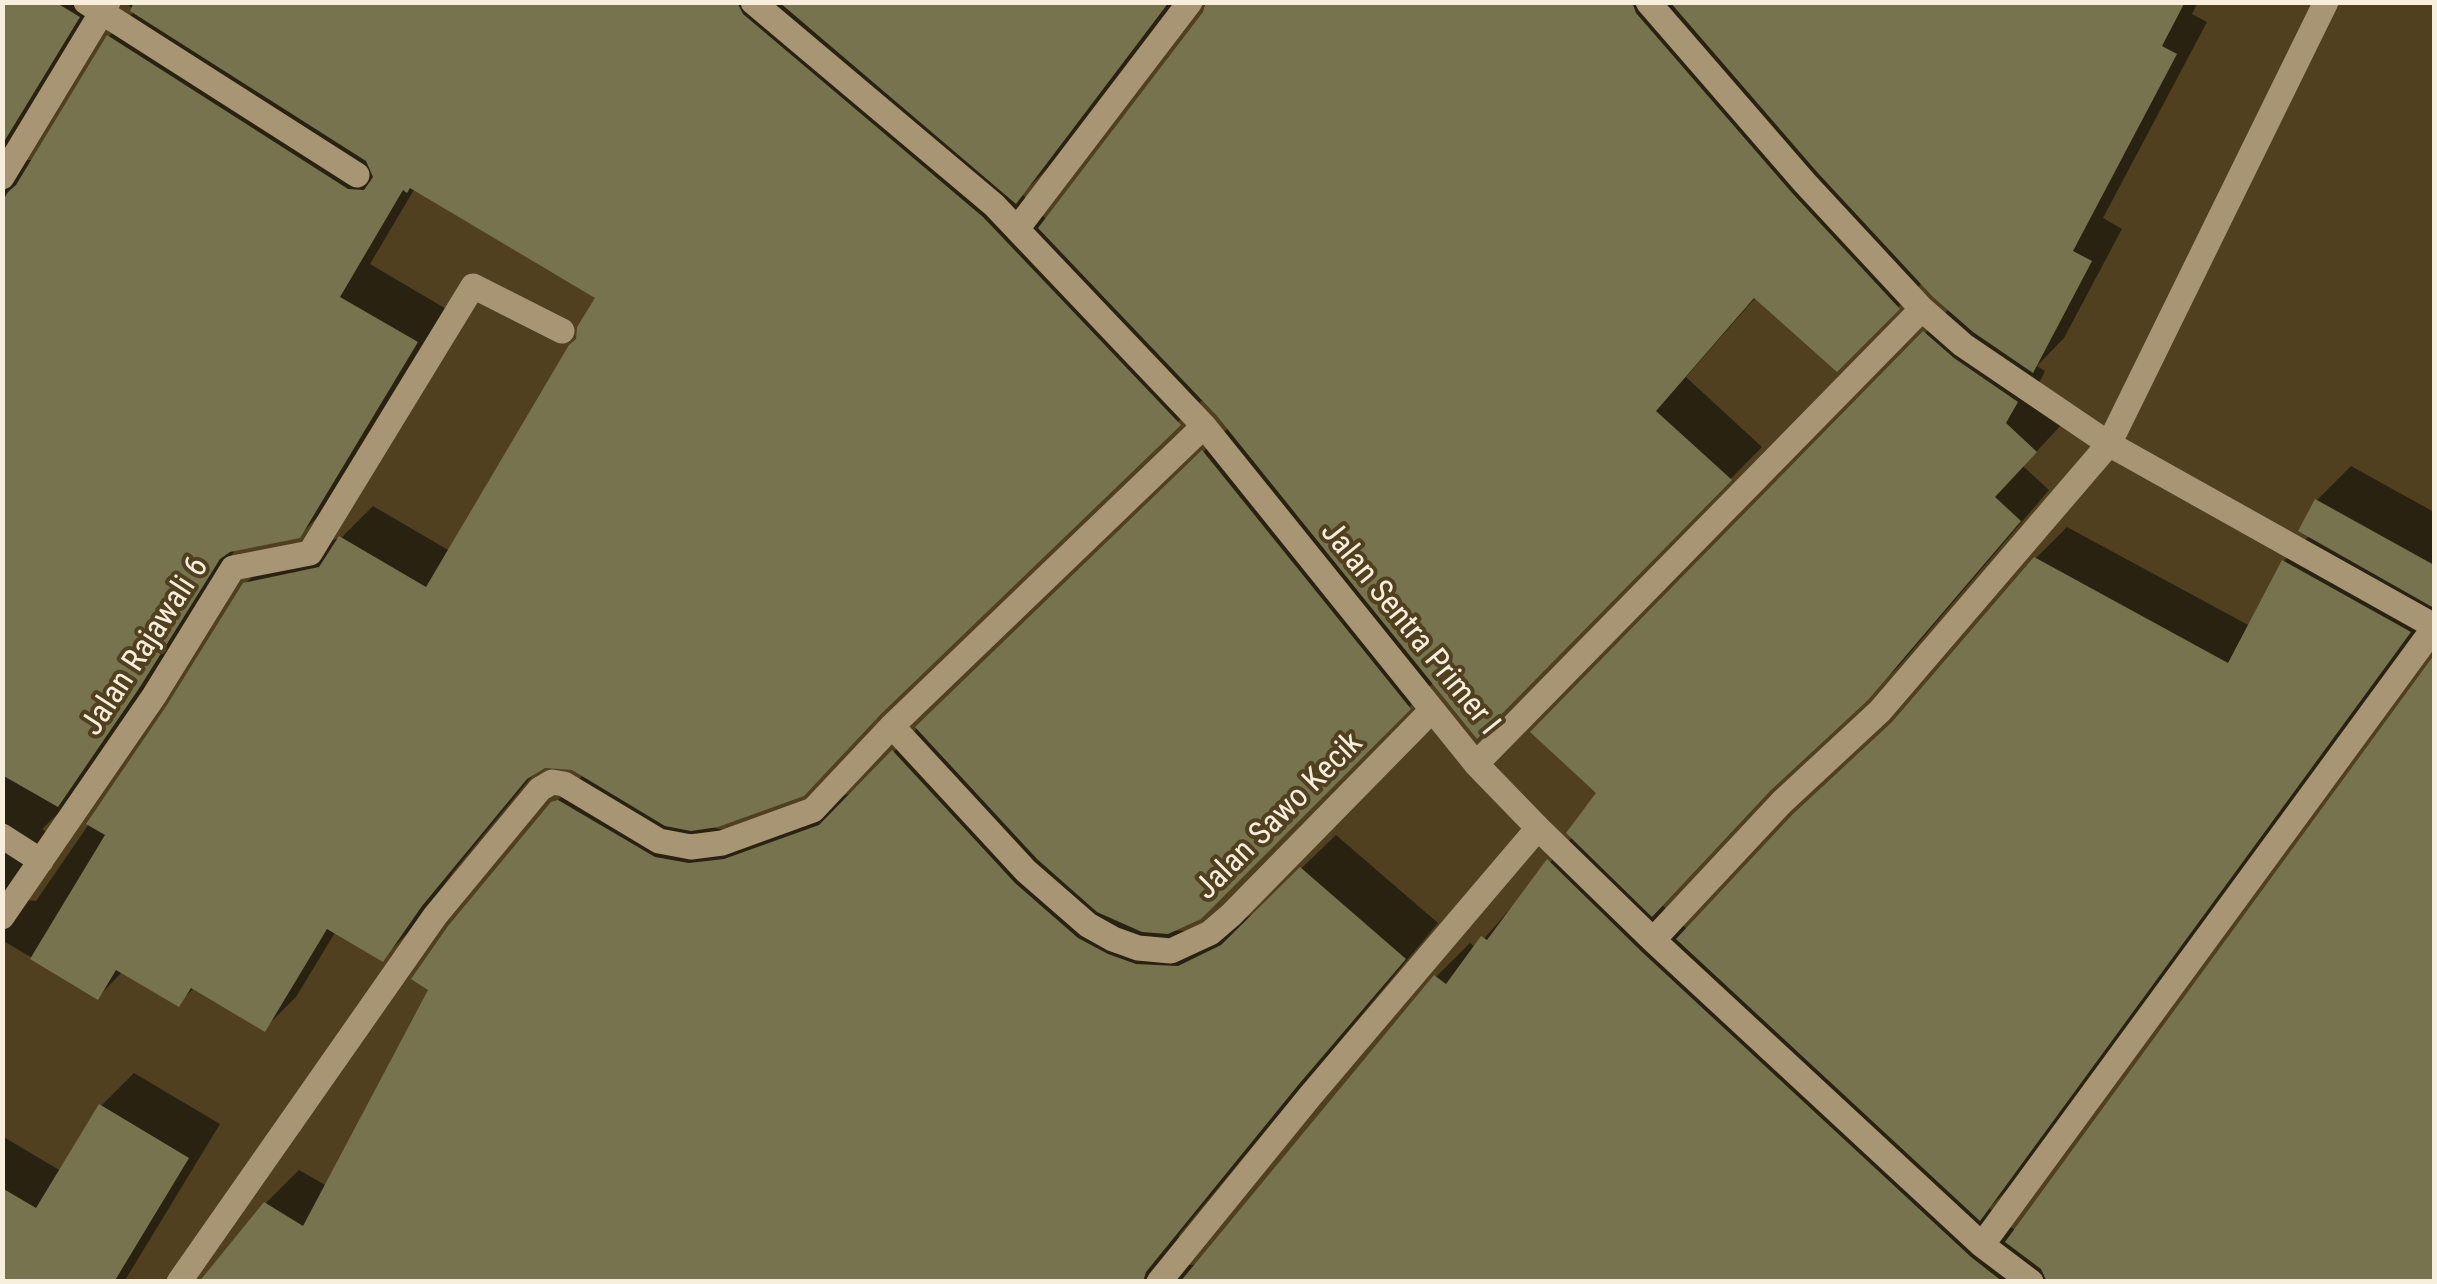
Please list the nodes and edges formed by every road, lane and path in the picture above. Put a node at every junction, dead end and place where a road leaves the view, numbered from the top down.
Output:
1 (753, 2) edge
2 (1190, 2) edge
3 (1648, 2) edge
4 (2326, 2) edge
5 (99, 6) edge
6 (357, 175) dead end
7 (2, 178) edge
8 (1017, 229) junction
9 (1922, 309) junction
10 (562, 331) dead end
11 (1204, 426) junction
12 (2110, 444) junction
13 (2434, 627) edge
14 (1432, 710) junction
15 (892, 726) junction
16 (1476, 764) junction
17 (1538, 828) junction
18 (2, 836) edge
19 (41, 861) junction
20 (2, 917) edge
21 (1653, 940) junction
22 (1982, 1245) junction
23 (179, 1282) edge
24 (1159, 1282) edge
25 (2030, 1282) edge

1 - 8 street, Jalan Sentra Primer I
2 - 8 street
3 - 9 street
4 - 12 street
5 - 6 street
5 - 7 street
8 - 11 street, Jalan Sentra Primer I
9 - 12 street
9 - 16 street
10 - 19 street, Jalan Rajawali 6
11 - 14 street, Jalan Sentra Primer I
11 - 15 street
12 - 13 street
12 - 21 street
13 - 22 street
14 - 15 street, Jalan Sawo Kecik
14 - 16 street, Jalan Sentra Primer I
15 - 23 street
16 - 17 street, Jalan Sentra Primer I
17 - 21 street, Jalan Sentra Primer I
17 - 24 street
18 - 19 street
19 - 20 street, Jalan Rajawali 6
21 - 22 street, Jalan Sentra Primer I
22 - 25 street, Jalan Sentra Primer I

